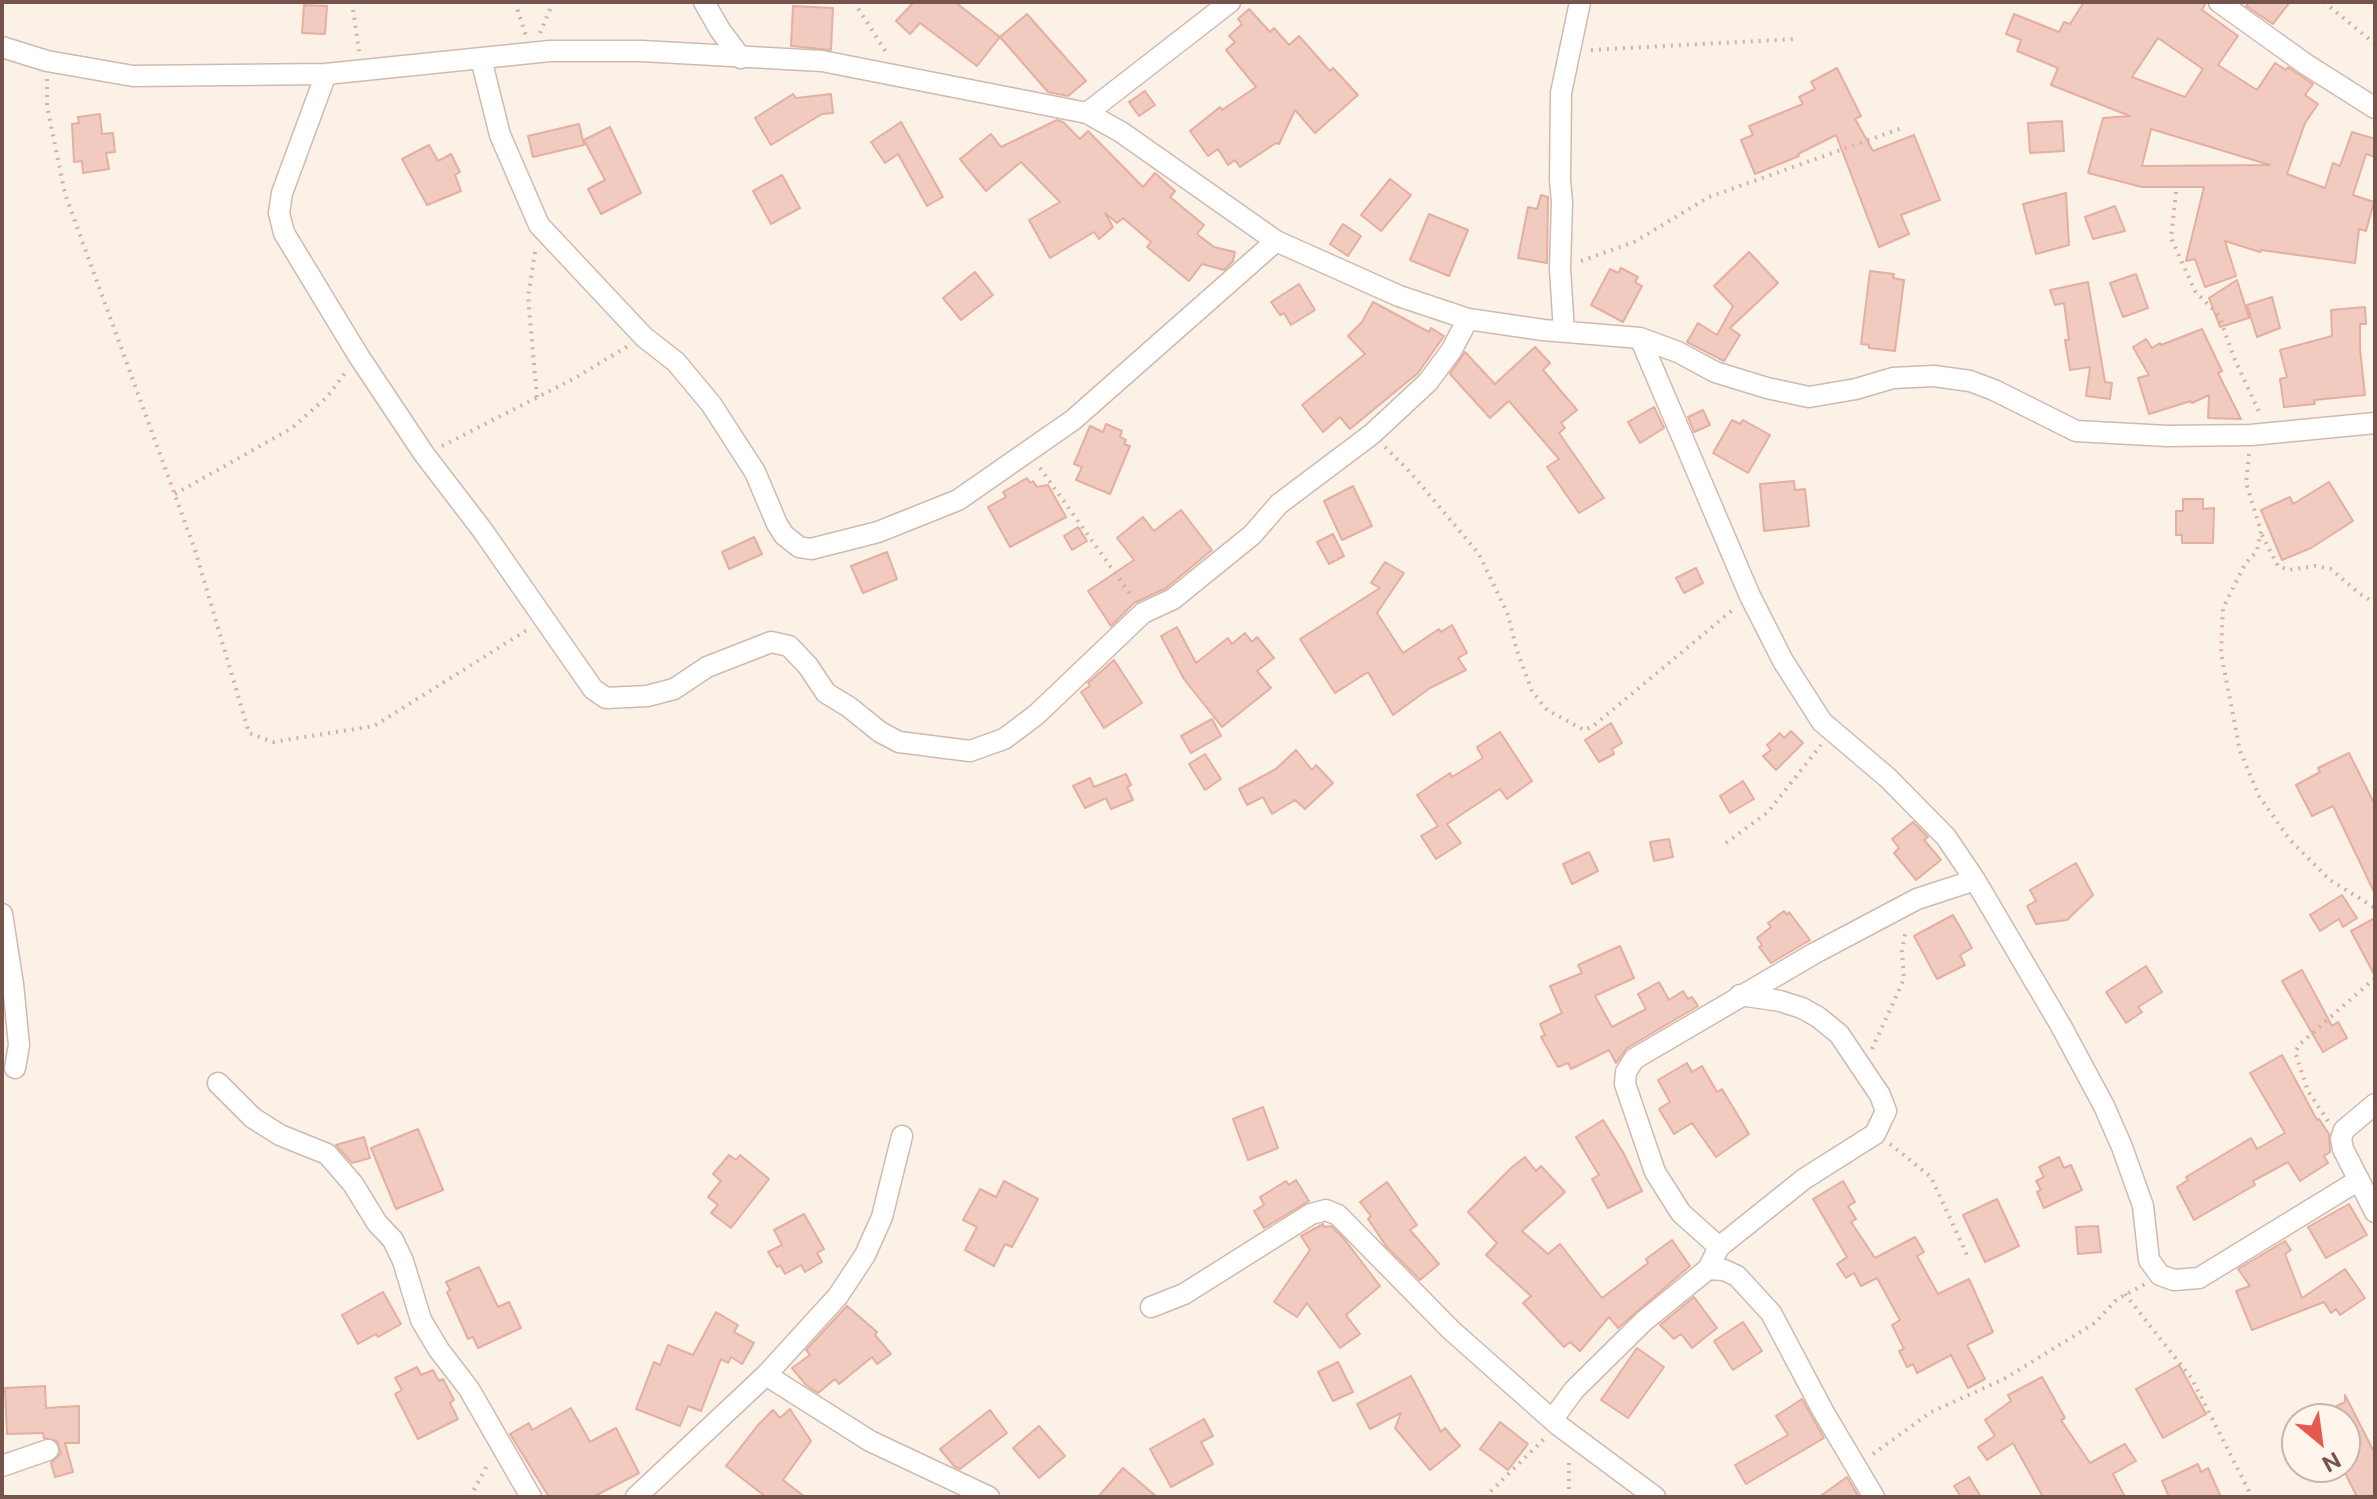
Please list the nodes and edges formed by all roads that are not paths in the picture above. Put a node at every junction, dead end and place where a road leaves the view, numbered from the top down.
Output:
1 (704, 2) edge
2 (1230, 2) edge
3 (1580, 2) edge
4 (2219, 2) edge
5 (2, 47) edge
6 (741, 58) junction
7 (481, 59) junction
8 (326, 74) junction
9 (2375, 108) edge
10 (1087, 113) junction
11 (1276, 241) junction
12 (1468, 319) junction
13 (1564, 331) junction
14 (1640, 338) junction
15 (2375, 423) edge
16 (1975, 880) junction
17 (2, 914) edge
18 (1740, 995) junction
19 (15, 1068) dead end
20 (218, 1083) dead end
21 (2375, 1104) edge
22 (902, 1136) dead end
23 (2359, 1180) junction
24 (2375, 1212) edge
25 (1719, 1247) junction
26 (1708, 1269) junction
27 (1151, 1307) dead end
28 (766, 1375) junction
29 (1560, 1426) junction
30 (48, 1450) dead end
31 (2, 1466) edge
32 (531, 1497) edge
33 (636, 1497) edge
34 (989, 1497) edge
35 (1655, 1497) edge
36 (1874, 1497) edge

1 - 6 street
2 - 10 street
3 - 13 street
4 - 9 street
5 - 8 street
6 - 7 street
6 - 10 street
7 - 8 street
7 - 11 street
8 - 12 street
10 - 11 street
11 - 12 street
12 - 13 street
13 - 14 street
14 - 15 street
14 - 16 street
16 - 18 street
16 - 23 street
17 - 19 street
18 - 25 street
18 - 25 street
20 - 32 street
21 - 23 street
22 - 28 street
23 - 24 street
25 - 26 street
26 - 29 street
26 - 36 street
27 - 29 street
28 - 33 street
28 - 34 street
29 - 35 street
30 - 31 street

